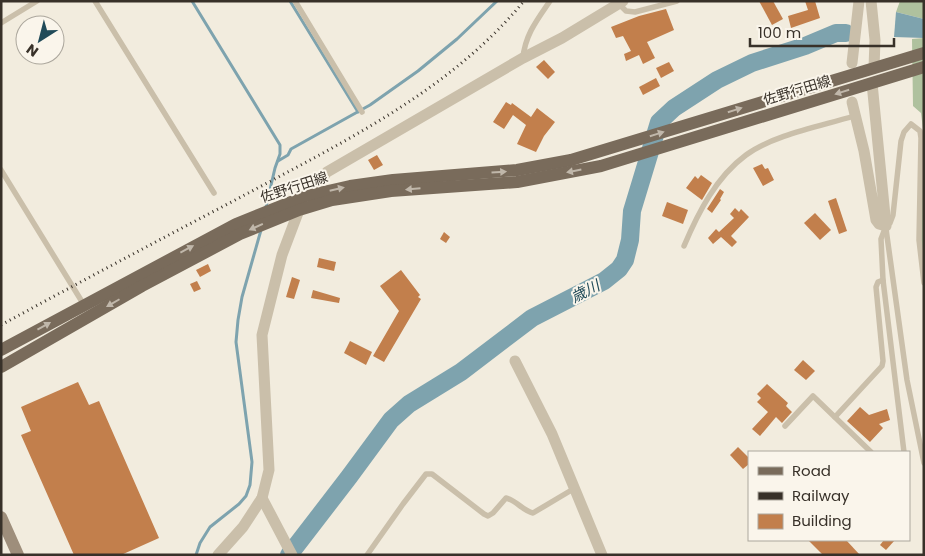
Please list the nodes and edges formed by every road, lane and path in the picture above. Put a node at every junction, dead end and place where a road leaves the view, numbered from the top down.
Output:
1 (37, 1) edge
2 (95, 1) edge
3 (295, 1) edge
4 (550, 1) edge
5 (677, 1) edge
6 (871, 1) edge
7 (621, 2) edge
8 (856, 2) edge
9 (1, 23) edge
10 (924, 53) edge
11 (523, 58) junction
12 (852, 63) dead end
13 (874, 68) junction
14 (924, 68) edge
15 (872, 83) junction
16 (852, 102) dead end
17 (362, 112) dead end
18 (854, 116) junction
19 (1, 170) edge
20 (214, 192) dead end
21 (306, 196) junction
22 (298, 210) junction
23 (886, 226) junction
24 (684, 246) dead end
25 (883, 280) junction
26 (924, 283) edge
27 (84, 305) junction
28 (1, 350) edge
29 (515, 361) dead end
30 (1, 367) edge
31 (835, 417) junction
32 (785, 426) dead end
33 (870, 451) edge
34 (904, 451) edge
35 (924, 463) edge
36 (575, 488) junction
37 (262, 498) junction
38 (1, 516) edge
39 (14, 553) edge
40 (218, 555) edge
41 (292, 555) edge
42 (368, 555) edge
43 (602, 555) edge

1 - 9 lane
2 - 20 lane
3 - 17 lane
4 - 11 lane
5 - 7 lane
6 - 13 street
7 - 11 street
8 - 12 street
10 - 13 main road, 佐野行田線
11 - 21 street
21 -> 13 main road, 佐野行田線
14 - 15 main road, 佐野行田線
15 -> 22 main road, 佐野行田線
15 - 23 street
16 - 18 street
18 - 23 street
18 - 24 lane
19 - 27 lane
21 - 22 street
27 -> 21 main road, 佐野行田線
22 -> 30 main road, 佐野行田線
22 - 37 street
23 - 25 lane
23 - 26 lane
23 - 35 lane
25 - 31 lane
25 - 34 lane
28 -> 27 main road, 佐野行田線
29 - 36 street
31 - 32 lane
31 - 33 lane
36 - 42 lane
36 - 43 street
37 - 40 street
37 - 41 street
38 - 39 street

